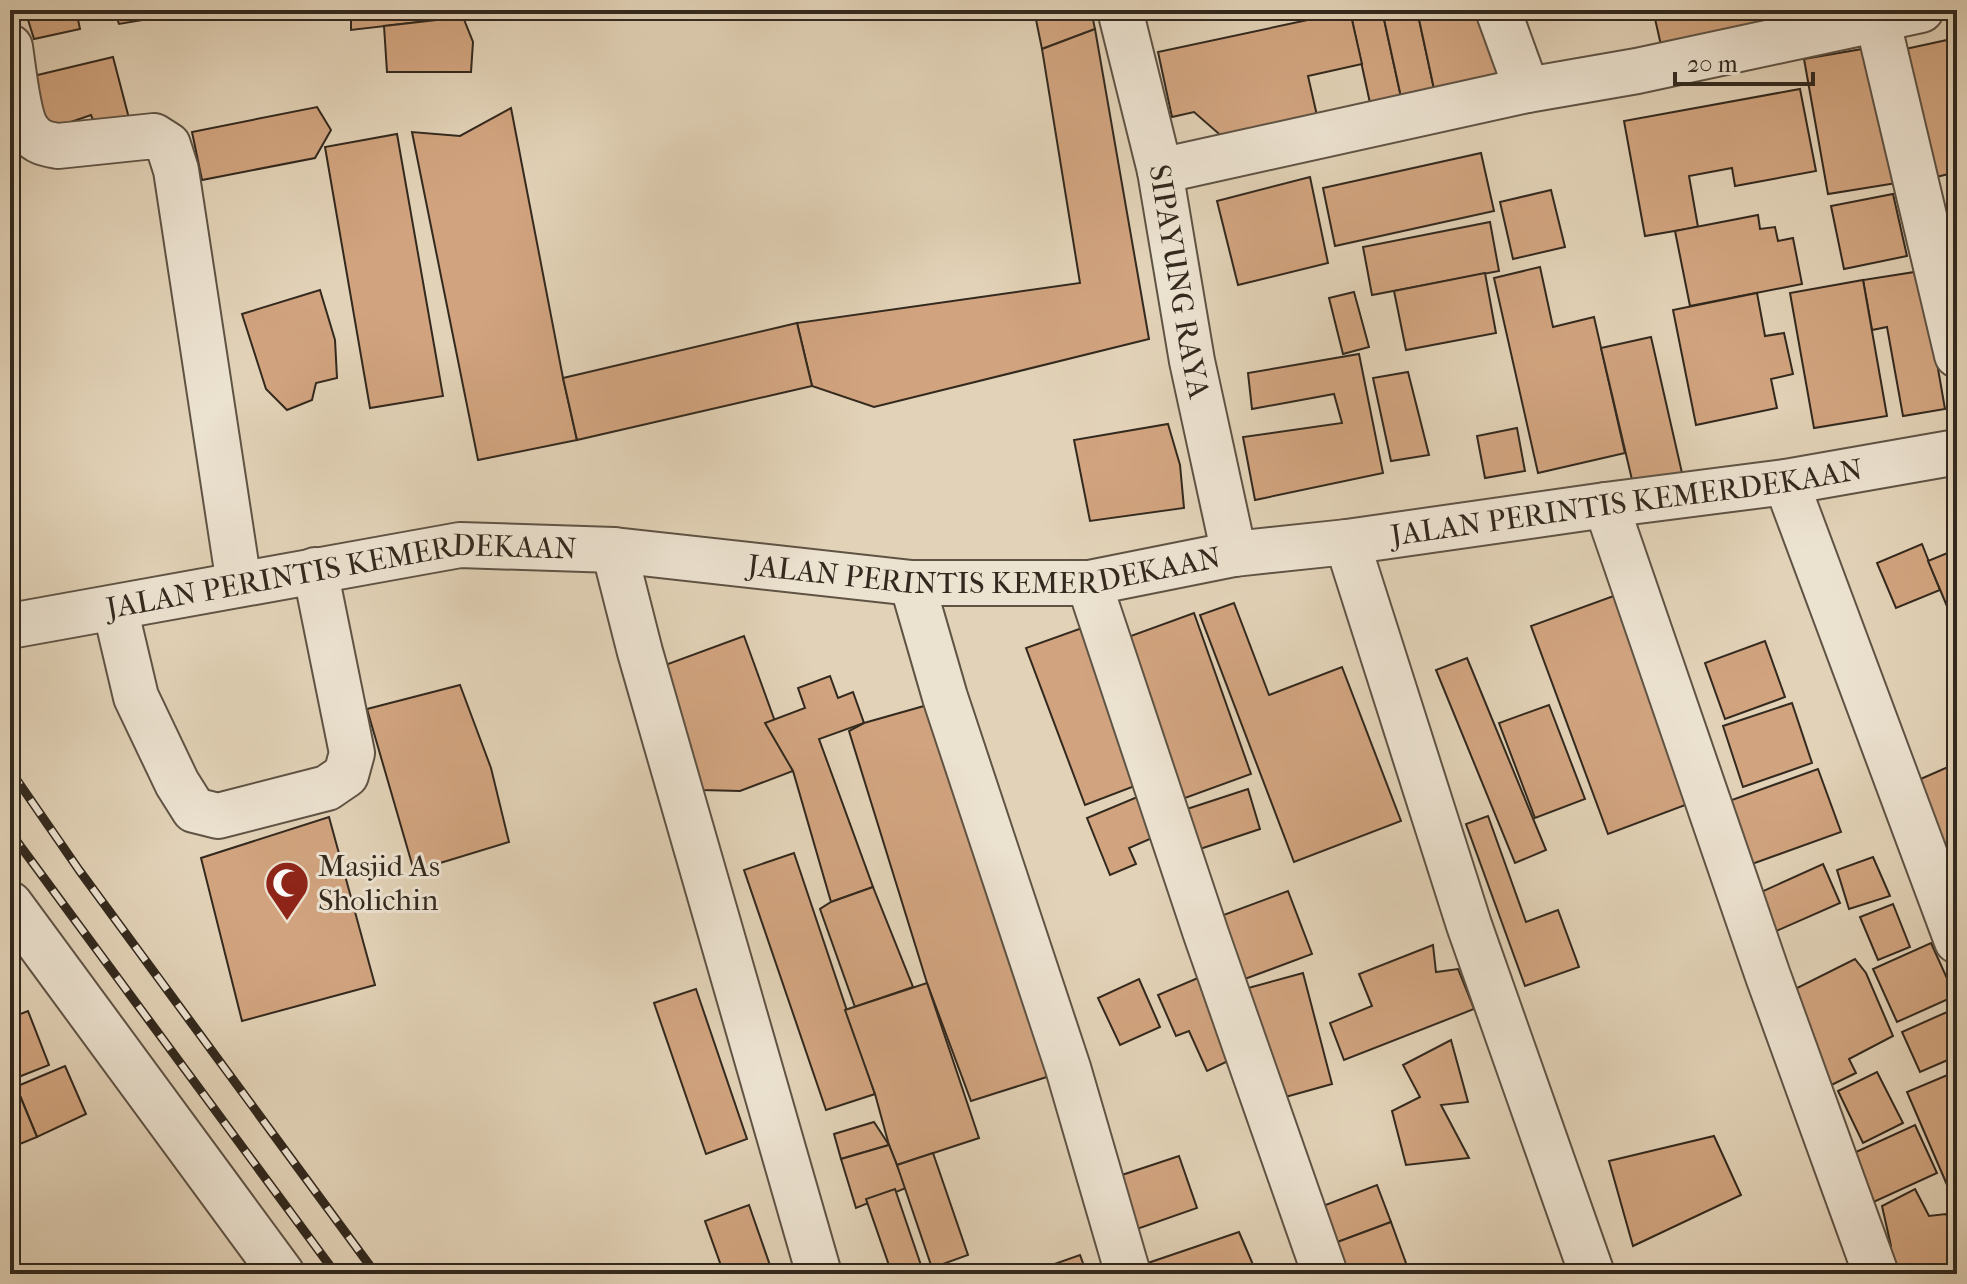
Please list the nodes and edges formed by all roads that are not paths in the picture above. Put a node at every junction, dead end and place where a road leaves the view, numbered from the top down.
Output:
1 (1120, 10) edge
2 (1498, 10) edge
3 (1921, 10) edge
4 (1877, 18) junction
5 (1817, 21) edge
6 (10, 47) edge
7 (1527, 90) junction
8 (1160, 171) junction
9 (1957, 355) edge
10 (1957, 452) edge
11 (1786, 482) junction
12 (1606, 505) junction
13 (1347, 542) junction
14 (614, 550) junction
15 (1234, 554) junction
16 (315, 570) junction
17 (912, 583) junction
18 (1089, 583) junction
19 (239, 584) junction
20 (115, 608) junction
21 (10, 626) edge
22 (10, 904) edge
23 (1957, 941) edge
24 (282, 1274) edge
25 (819, 1274) edge
26 (1128, 1274) edge
27 (1325, 1274) edge
28 (1592, 1274) edge
29 (1876, 1274) edge

1 - 8 street, SIPAYUNG RAYA
2 - 7 street
3 - 4 street
4 - 5 street
4 - 9 street
5 - 7 street
6 - 19 street
7 - 8 street
8 - 15 street, SIPAYUNG RAYA
10 - 11 street, JALAN PERINTIS KEMERDEKAAN
11 - 12 street, JALAN PERINTIS KEMERDEKAAN
11 - 23 street
12 - 13 street, JALAN PERINTIS KEMERDEKAAN
12 - 29 street
13 - 15 street, JALAN PERINTIS KEMERDEKAAN
13 - 28 street
14 - 16 street, JALAN PERINTIS KEMERDEKAAN
14 - 17 street, JALAN PERINTIS KEMERDEKAAN
14 - 25 street
15 - 18 street, JALAN PERINTIS KEMERDEKAAN
16 - 19 street, JALAN PERINTIS KEMERDEKAAN
16 - 20 street
17 - 18 street, JALAN PERINTIS KEMERDEKAAN
17 - 26 street
18 - 27 street
19 - 20 street, JALAN PERINTIS KEMERDEKAAN
20 - 21 street, JALAN PERINTIS KEMERDEKAAN
22 - 24 street

